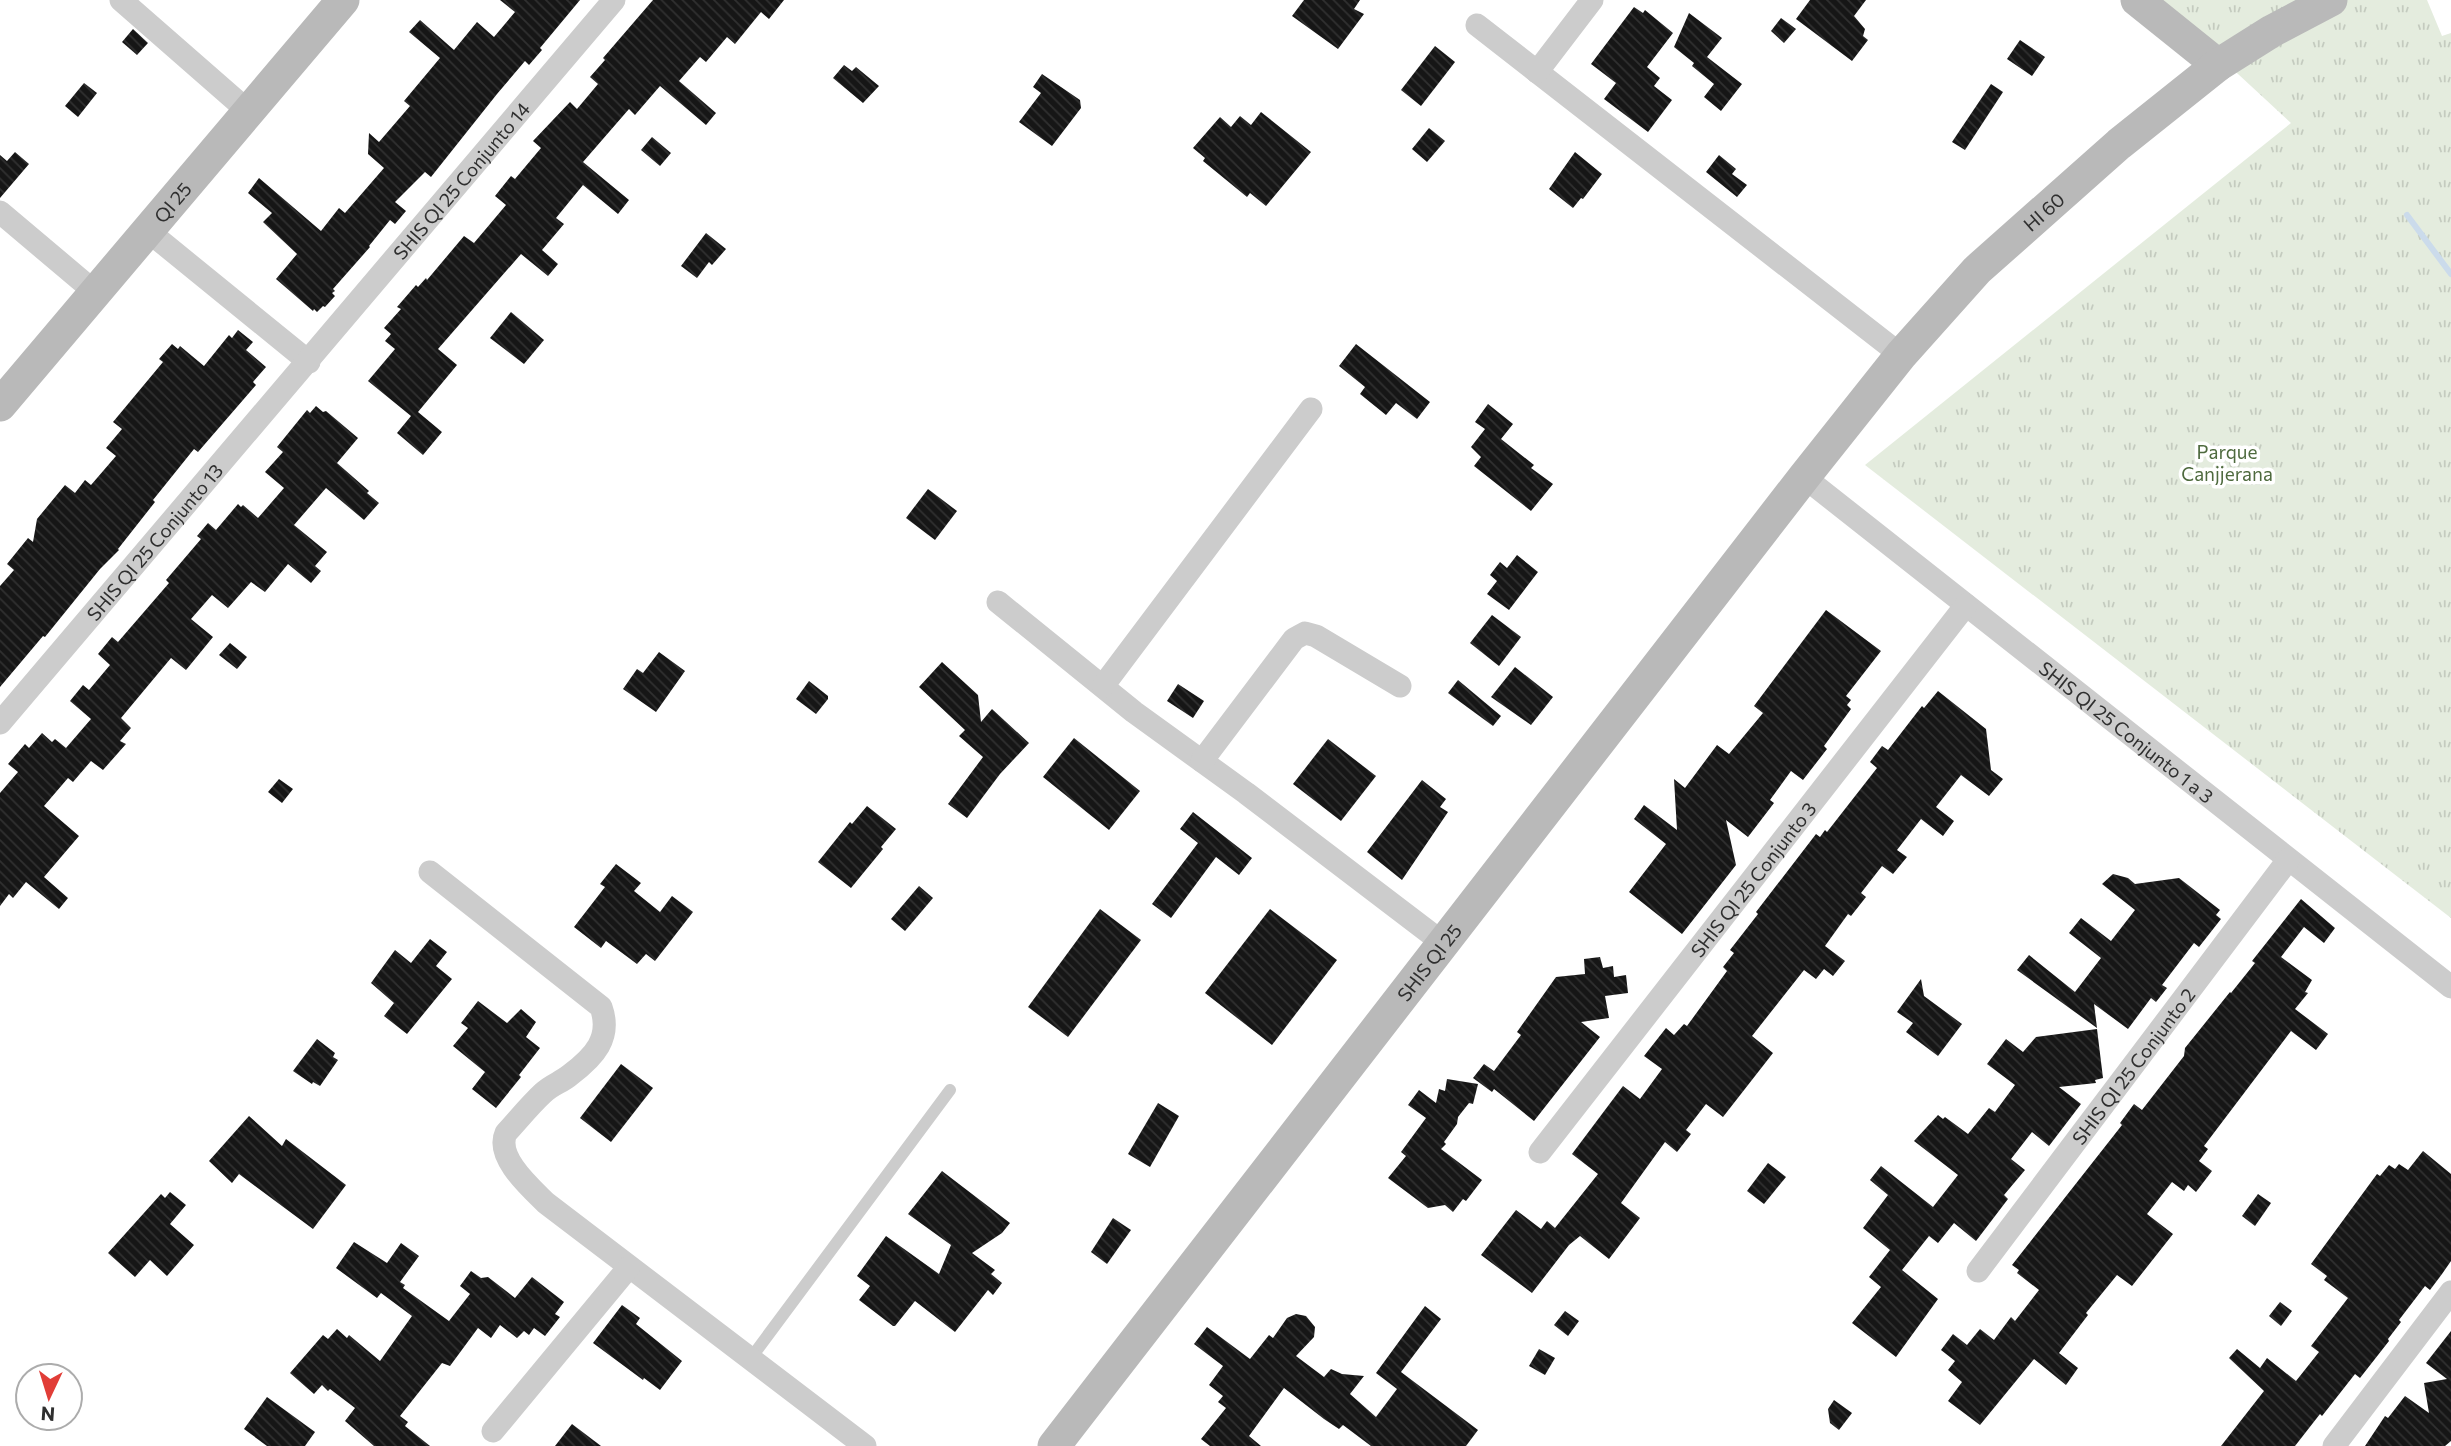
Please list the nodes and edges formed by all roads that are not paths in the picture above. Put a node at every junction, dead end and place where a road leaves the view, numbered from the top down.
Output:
1 (121, 0) edge
2 (343, 0) edge
3 (614, 0) edge
4 (1592, 0) edge
5 (2137, 0) edge
6 (2331, 0) edge
7 (1477, 25) dead end
8 (2218, 65) junction
9 (1537, 72) junction
10 (249, 112) junction
11 (0, 212) edge
12 (148, 231) junction
13 (96, 293) junction
14 (1901, 355) junction
15 (309, 362) junction
16 (0, 405) edge
17 (1311, 409) dead end
18 (1804, 477) junction
19 (998, 602) dead end
20 (1966, 605) junction
21 (1102, 686) junction
22 (1399, 686) dead end
23 (0, 723) edge
24 (1202, 761) junction
25 (2288, 860) junction
26 (430, 872) dead end
27 (1443, 943) junction
28 (2451, 987) edge
29 (950, 1090) dead end
30 (1540, 1152) dead end
31 (629, 1266) junction
32 (1978, 1270) dead end
33 (2451, 1292) edge
34 (751, 1358) junction
35 (493, 1431) dead end
36 (865, 1446) edge
37 (1054, 1446) edge
38 (2333, 1446) edge

1 - 10 street
2 - 10 street, QI 25
3 - 15 street, SHIS QI 25 Conjunto 14
4 - 9 street
5 - 8 street
6 - 8 street, HI 60
7 - 9 street
8 - 14 street, HI 60
9 - 14 street
10 - 12 street, QI 25
11 - 13 street
12 - 13 street, QI 25
12 - 15 street
13 - 16 street, QI 25
14 - 18 street, HI 60
15 - 23 street, SHIS QI 25 Conjunto 13
17 - 21 street
18 - 20 street, SHIS QI 25 Conjunto 1 a 3
18 - 27 street, SHIS QI 25
19 - 21 street
20 - 25 street, SHIS QI 25 Conjunto 1 a 3
20 - 30 street, SHIS QI 25 Conjunto 3
21 - 24 street
22 - 24 street
24 - 27 street
25 - 28 street, SHIS QI 25 Conjunto 1 a 3
25 - 32 street, SHIS QI 25 Conjunto 2
26 - 31 street
27 - 37 street, SHIS QI 25
29 - 34 lane
31 - 34 street
31 - 35 street
33 - 38 street
34 - 36 street

